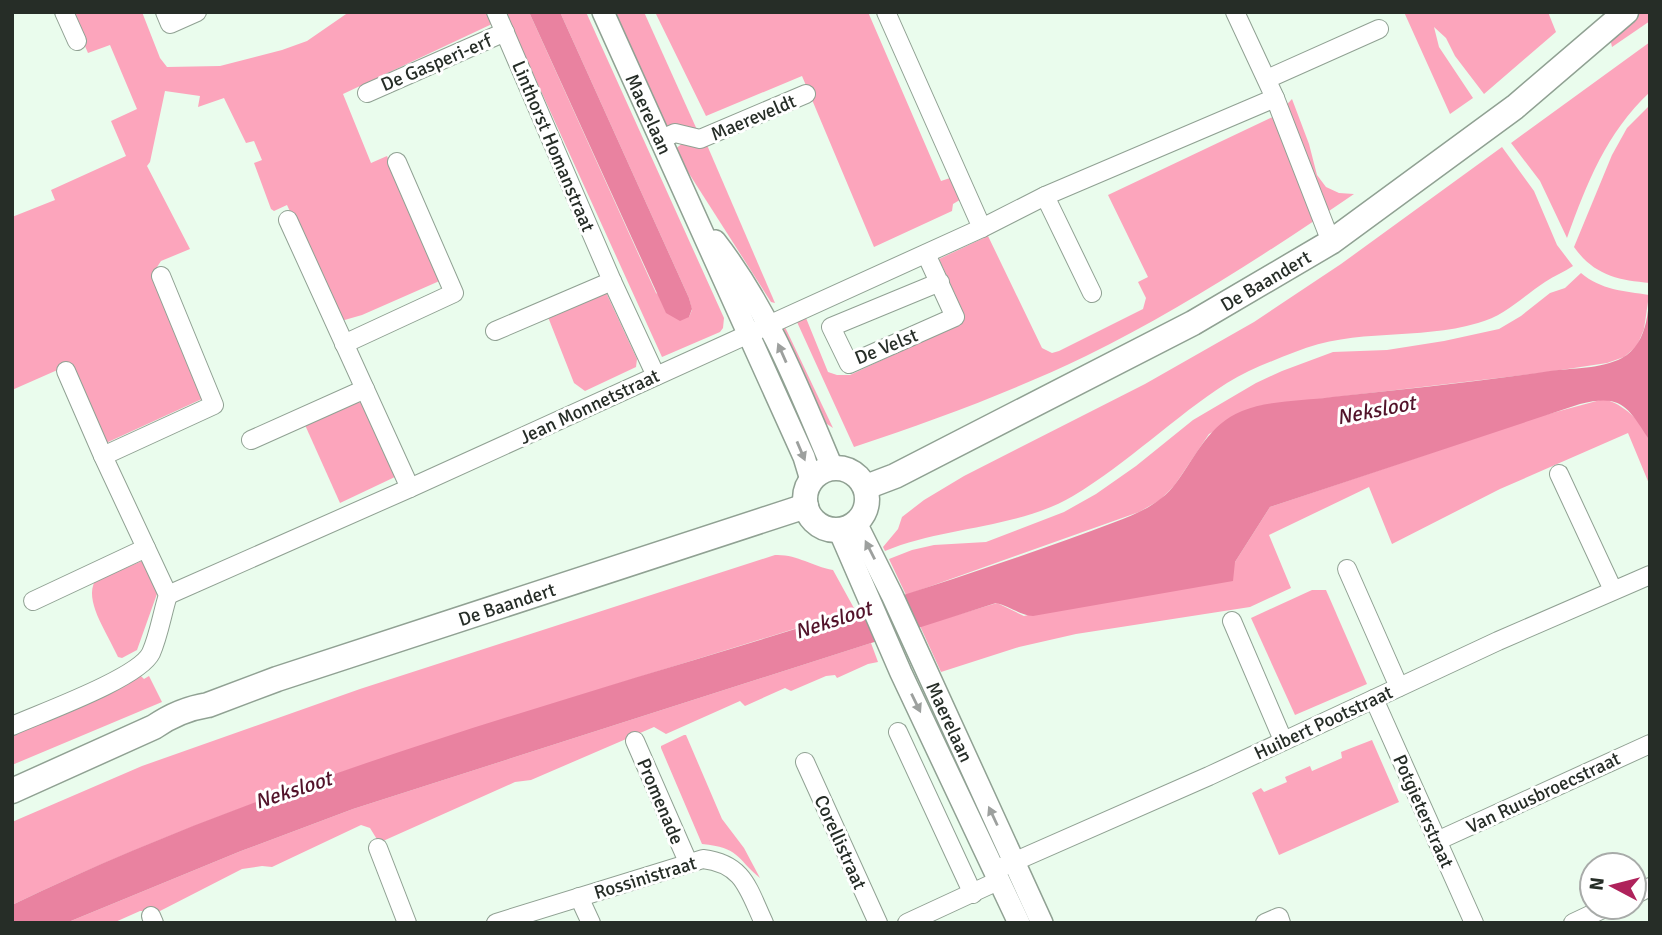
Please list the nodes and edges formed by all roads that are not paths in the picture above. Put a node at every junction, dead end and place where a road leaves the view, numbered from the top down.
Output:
1 (64, 12) edge
2 (164, 12) edge
3 (197, 12) edge
4 (496, 12) edge
5 (603, 12) edge
6 (886, 12) edge
7 (1235, 12) edge
8 (1626, 12) edge
9 (1379, 29) dead end
10 (505, 32) junction
11 (77, 41) dead end
12 (1266, 79) junction
13 (367, 93) dead end
14 (806, 94) dead end
15 (1275, 98) junction
16 (659, 140) junction
17 (397, 162) dead end
18 (1045, 196) junction
19 (696, 217) junction
20 (288, 220) dead end
21 (982, 228) junction
22 (1331, 242) junction
23 (926, 254) junction
24 (161, 276) dead end
25 (612, 281) junction
26 (940, 282) junction
27 (1092, 293) dead end
28 (769, 323) junction
29 (495, 331) dead end
30 (747, 333) junction
31 (344, 344) junction
32 (66, 371) dead end
33 (656, 376) junction
34 (365, 389) junction
35 (251, 440) dead end
36 (103, 456) junction
37 (822, 474) junction
38 (1559, 474) dead end
39 (866, 487) junction
40 (410, 488) junction
41 (806, 506) junction
42 (847, 527) junction
43 (146, 548) junction
44 (1347, 569) dead end
45 (1650, 575) edge
46 (1613, 590) junction
47 (168, 595) junction
48 (33, 601) dead end
49 (1232, 621) dead end
50 (1399, 687) junction
51 (1374, 699) junction
52 (12, 726) edge
53 (898, 733) dead end
54 (1283, 740) junction
55 (635, 741) dead end
56 (1650, 744) edge
57 (805, 762) dead end
58 (12, 791) edge
59 (1437, 841) junction
60 (378, 849) dead end
61 (688, 862) junction
62 (1003, 871) junction
63 (973, 894) junction
64 (579, 897) junction
65 (407, 923) edge
66 (496, 923) edge
67 (591, 923) edge
68 (764, 923) edge
69 (878, 923) edge
70 (907, 923) edge
71 (1019, 923) edge
72 (1042, 923) edge
73 (1265, 923) edge
74 (1282, 923) edge
75 (1474, 923) edge

1 - 11 street
2 - 3 street
4 - 10 street, Linthorst Homanstraat
5 - 16 street, Maerelaan
6 - 21 street
7 - 12 street
8 - 22 main road, De Baandert
9 - 12 street
10 - 13 street, De Gasperi-erf
10 - 25 street, Linthorst Homanstraat
12 - 15 street
14 - 16 street, Maereveldt
15 - 18 street
15 - 22 street
16 - 19 street, Maerelaan
17 - 31 street
18 - 21 street
18 - 27 street
19 - 28 street, Maerelaan
19 - 30 street, Maerelaan
20 - 31 street
21 - 23 street
22 - 39 main road, De Baandert
23 - 26 street, De Velst
23 - 28 street
24 - 36 street
25 - 29 street
25 - 33 street, Linthorst Homanstraat
26 - 26 street, De Velst
28 - 30 street, Jean Monnetstraat
37 -> 28 street, Maerelaan
30 - 33 street, Jean Monnetstraat
30 -> 37 street, Maerelaan
31 - 34 street
32 - 36 street
33 - 40 street, Jean Monnetstraat
34 - 35 street
34 - 40 street
36 - 43 street
37 - 39 main road
37 - 41 main road
38 - 46 street
39 - 42 main road
40 - 47 street, Jean Monnetstraat
41 - 42 main road
41 - 58 main road, De Baandert
42 -> 62 street, Maerelaan
62 -> 42 street, Maerelaan
43 - 47 street
43 - 48 street
44 - 50 street
45 - 46 street, Huibert Pootstraat
46 - 50 street, Huibert Pootstraat
47 - 52 street
49 - 54 street
50 - 51 street, Huibert Pootstraat
51 - 54 street, Huibert Pootstraat
51 - 59 street, Potgieterstraat
53 - 63 street
54 - 62 street, Huibert Pootstraat
55 - 61 street, Promenade
56 - 59 street, Van Ruusbroecstraat
57 - 69 street, Corellistraat
59 - 75 street, Potgieterstraat
60 - 65 street
61 - 64 street, Rossinistraat
61 - 68 street, Rossinistraat
62 - 63 street
62 - 71 street, Maerelaan
62 - 72 street, Maerelaan
63 - 70 street
64 - 66 street, Rossinistraat
64 - 67 street
73 - 74 street

